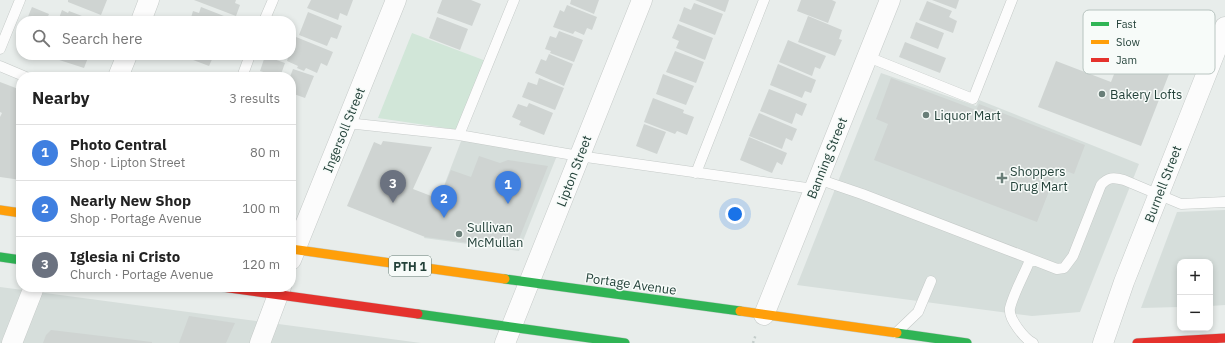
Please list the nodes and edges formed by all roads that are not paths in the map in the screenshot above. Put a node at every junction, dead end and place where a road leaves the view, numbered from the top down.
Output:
1 (20, 0) edge
2 (150, 0) edge
3 (272, 0) edge
4 (396, 0) edge
5 (514, 0) edge
6 (642, 0) edge
7 (764, 0) edge
8 (890, 0) edge
9 (1012, 0) edge
10 (143, 16) edge
11 (266, 16) edge
12 (1225, 27) edge
13 (0, 49) edge
14 (1215, 52) edge
15 (868, 57) junction
16 (126, 60) edge
17 (248, 60) edge
18 (0, 66) edge
19 (123, 72) edge
20 (244, 72) edge
21 (16, 73) edge
22 (1206, 74) edge
23 (347, 122) junction
24 (459, 135) junction
25 (579, 156) junction
26 (696, 173) junction
27 (816, 184) junction
28 (1158, 195) junction
29 (1225, 202) edge
30 (0, 210) edge
31 (16, 212) edge
32 (296, 243) edge
33 (296, 254) edge
34 (0, 257) edge
35 (16, 259) edge
36 (1030, 260) junction
37 (931, 281) dead end
38 (529, 283) junction
39 (32, 292) edge
40 (279, 292) edge
41 (284, 292) edge
42 (764, 315) junction
43 (895, 333) junction
44 (508, 335) edge
45 (1225, 338) edge
46 (12, 343) edge
47 (260, 343) edge
48 (626, 343) edge
49 (967, 343) edge
50 (1033, 343) edge
51 (1103, 343) edge
52 (1137, 343) edge

1 - 13 lane
2 - 10 street
3 - 11 lane
4 - 23 street, Ingersoll Street
5 - 24 lane
6 - 25 street, Lipton Street
7 - 26 lane
8 - 15 street, Banning Street
9 - 15 lane
12 - 14 street, Burnell Street
15 - 27 street, Banning Street
16 - 19 street
17 - 20 lane
18 - 21 lane
22 - 28 street, Burnell Street
23 - 24 lane
23 - 32 street, Ingersoll Street
24 - 25 lane
25 - 26 lane
25 - 38 street, Lipton Street
26 - 27 lane
27 - 36 lane
27 - 42 street, Banning Street
28 - 29 lane
28 - 36 lane
28 - 51 street, Burnell Street
30 - 31 highway
33 - 38 highway, Portage Avenue / PTH 1
34 - 35 highway
36 - 50 lane
37 - 43 lane
38 - 42 highway, Portage Avenue / PTH 1
38 - 44 street, Lipton Street
39 - 46 street
40 - 47 street
41 - 44 highway
42 - 43 highway, Portage Avenue / PTH 1
43 - 49 highway, Portage Avenue / PTH 1
44 - 48 highway
45 - 52 highway

